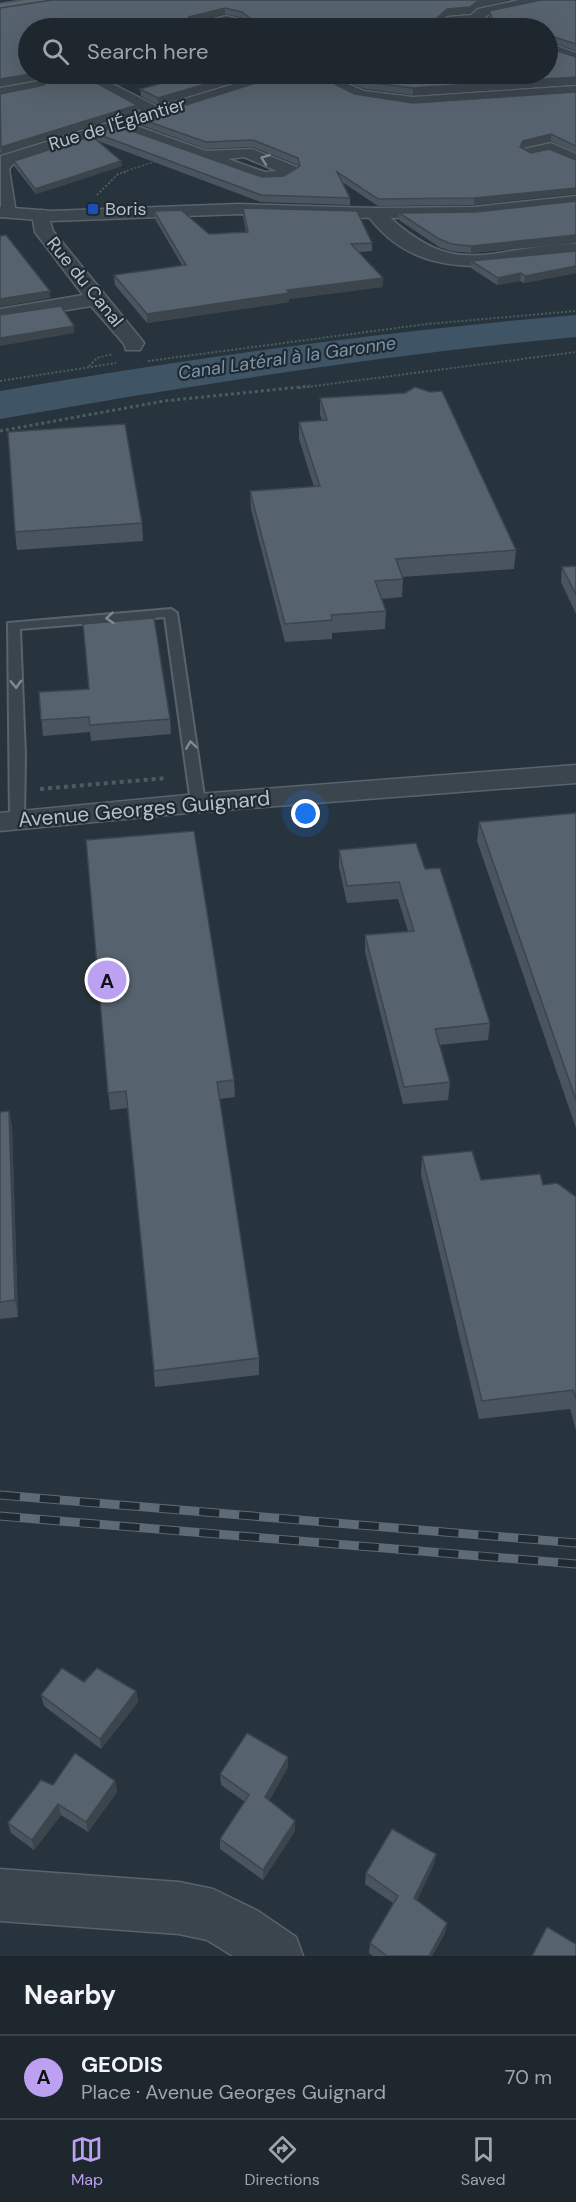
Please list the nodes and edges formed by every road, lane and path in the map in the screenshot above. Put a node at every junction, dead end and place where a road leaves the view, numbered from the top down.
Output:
1 (52, 0) edge
2 (538, 0) edge
3 (465, 4) edge
4 (0, 8) edge
5 (478, 18) edge
6 (489, 18) edge
7 (558, 50) edge
8 (576, 58) edge
9 (558, 66) edge
10 (576, 68) edge
11 (102, 84) edge
12 (248, 84) edge
13 (338, 84) edge
14 (39, 86) edge
15 (575, 91) edge
16 (0, 93) edge
17 (156, 112) junction
18 (116, 124) junction
19 (197, 153) joint
20 (530, 153) edge
21 (4, 159) edge
22 (576, 160) edge
23 (576, 201) edge
24 (4, 213) edge
25 (375, 213) junction
26 (88, 214) junction
27 (41, 215) junction
28 (576, 250) edge
29 (96, 299) junction
30 (576, 311) edge
31 (0, 315) edge
32 (576, 352) edge
33 (130, 354) joint
34 (148, 361) dead end
35 (0, 381) edge
36 (0, 431) edge
37 (576, 774) edge
38 (198, 803) junction
39 (9, 821) edge
40 (0, 1895) edge
41 (277, 1956) edge

1 - 4 main road
2 - 6 street
3 - 5 street
7 - 8 street
9 - 10 street
11 - 17 street
12 - 17 street, Rue de l'Églantier
13 - 15 street
14 - 16 street
17 - 18 street, Rue de l'Églantier
18 - 19 street
18 - 21 street, Rue de l'Églantier
19 - 26 path
20 - 22 street
21 - 24 street, Rue de l'Églantier
23 - 25 street
24 - 27 street
25 - 26 street
25 - 28 street
26 - 27 street
27 - 29 street, Rue du Canal
29 - 31 street
29 - 33 street, Rue du Canal
30 - 34 path
32 - 36 path
33 - 35 path
37 - 38 street, Avenue Georges Guignard
38 - 39 street, Avenue Georges Guignard
38 -> 39 lane
40 - 41 street

